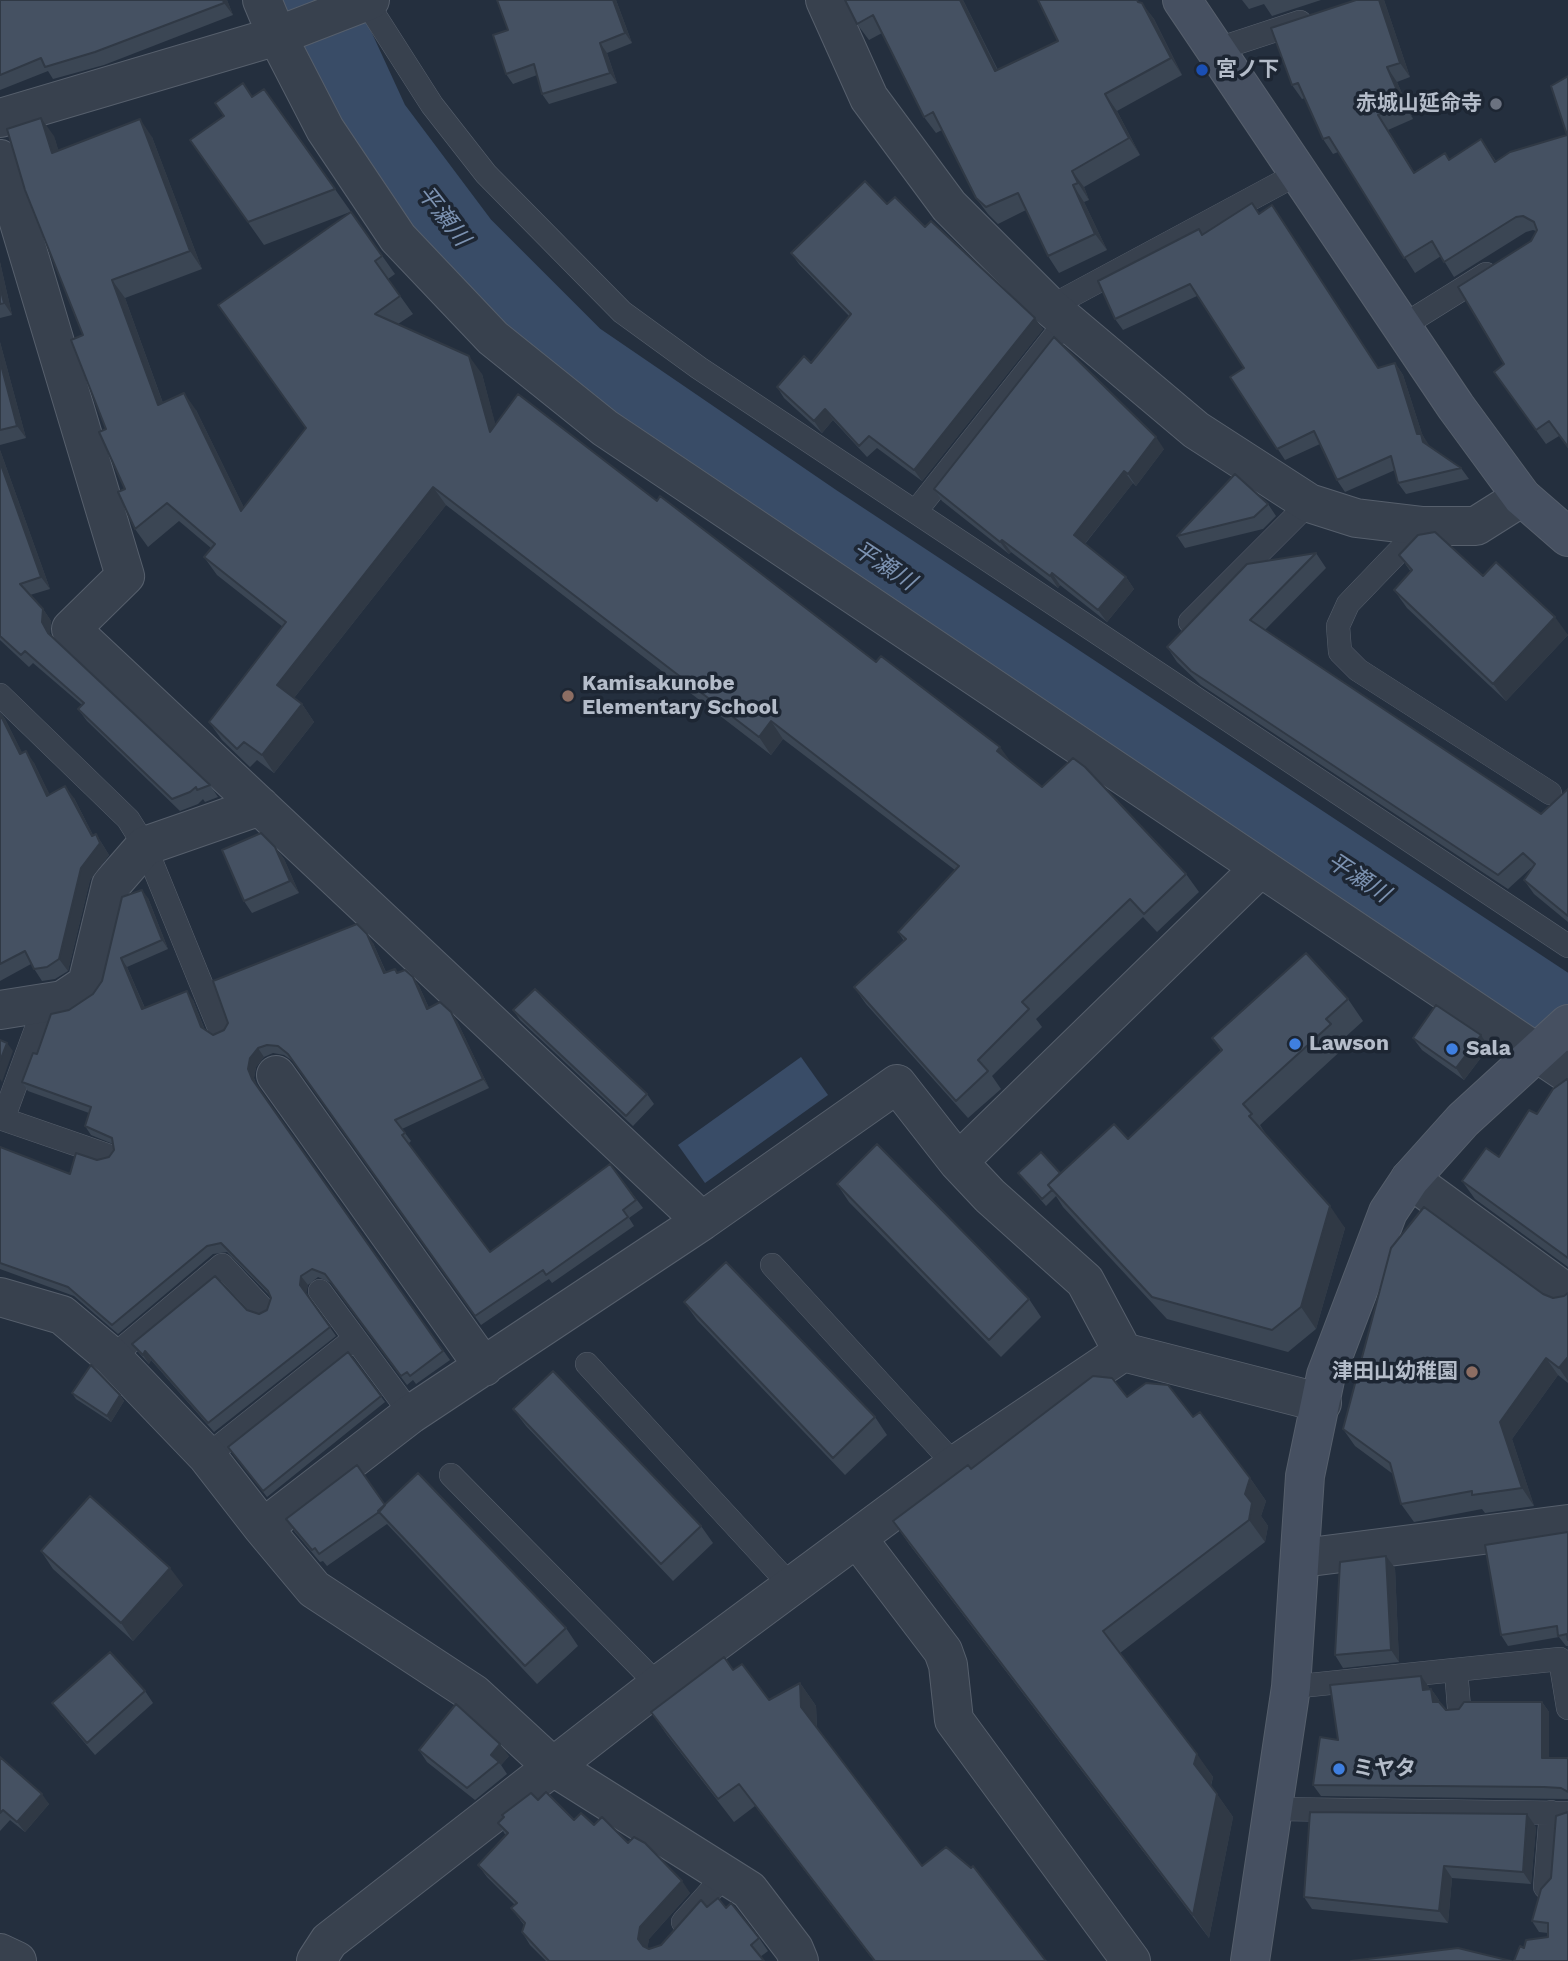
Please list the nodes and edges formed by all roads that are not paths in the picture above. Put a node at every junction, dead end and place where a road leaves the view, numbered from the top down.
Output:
1 (262, 0) edge
2 (825, 0) edge
3 (1182, 0) edge
4 (363, 2) edge
5 (1317, 16) edge
6 (287, 32) junction
7 (1215, 50) junction
8 (0, 118) edge
9 (0, 159) edge
10 (1299, 173) junction
11 (1499, 265) edge
12 (1059, 314) junction
13 (1401, 327) junction
14 (1522, 496) junction
15 (1309, 503) junction
16 (915, 510) junction
17 (1423, 526) junction
18 (1568, 537) edge
19 (1189, 622) edge
20 (0, 695) edge
21 (1550, 793) dead end
22 (260, 806) junction
23 (145, 846) junction
24 (1260, 868) junction
25 (1568, 946) edge
26 (46, 1002) junction
27 (0, 1010) edge
28 (220, 1030) edge
29 (1557, 1054) edge
30 (276, 1075) dead end
31 (107, 1155) edge
32 (958, 1162) junction
33 (1410, 1179) junction
34 (702, 1220) junction
35 (772, 1265) dead end
36 (320, 1291) dead end
37 (1568, 1294) edge
38 (0, 1297) edge
39 (262, 1309) edge
40 (354, 1339) junction
41 (1123, 1352) junction
42 (113, 1357) junction
43 (587, 1364) dead end
44 (484, 1367) junction
45 (1322, 1404) junction
46 (411, 1414) junction
47 (207, 1456) junction
48 (955, 1465) junction
49 (451, 1475) dead end
50 (1568, 1524) edge
51 (263, 1528) junction
52 (857, 1538) junction
53 (1302, 1558) junction
54 (791, 1586) junction
55 (1456, 1670) junction
56 (658, 1685) junction
57 (1291, 1687) junction
58 (1460, 1708) edge
59 (1568, 1708) edge
60 (552, 1766) junction
61 (1274, 1809) junction
62 (1559, 1812) edge
63 (724, 1876) junction
64 (1545, 1887) edge
65 (669, 1938) edge
66 (0, 1953) edge
67 (2, 1961) edge
68 (17, 1961) edge
69 (316, 1961) edge
70 (799, 1961) edge
71 (1131, 1961) edge
72 (1250, 1961) edge

1 - 6 street
2 - 12 street
3 - 7 street
4 - 6 street
4 - 16 lane
5 - 7 lane
6 - 8 street
6 - 24 street
7 - 10 street
9 - 22 street
10 - 12 lane
10 - 13 street
11 - 13 lane
12 - 15 street
12 - 16 lane
13 - 14 street
14 - 17 street
14 - 18 street
15 - 17 street
15 - 19 lane
16 - 25 lane
17 - 21 lane
20 - 23 lane
22 - 23 street
22 - 34 street
23 - 26 street
23 - 28 lane
24 - 29 street
24 - 32 street
26 - 27 street
26 - 31 lane
29 - 33 street
30 - 44 street
32 - 34 street
32 - 41 street
33 - 37 street
33 - 45 street
34 - 44 street
35 - 48 lane
36 - 40 lane
38 - 42 street
39 - 42 lane
40 - 46 lane
40 - 47 lane
41 - 45 street
41 - 48 street
42 - 47 street
43 - 54 lane
44 - 46 street
45 - 53 street
46 - 51 street
47 - 51 street
48 - 52 street
49 - 56 lane
50 - 53 street
51 - 60 street
52 - 54 street
52 - 71 street
53 - 57 street
54 - 56 street
55 - 57 lane
55 - 58 lane
55 - 59 lane
56 - 60 street
57 - 61 street
60 - 63 street
60 - 69 street
61 - 62 lane
61 - 72 street
62 - 64 lane
63 - 65 lane
63 - 70 street
66 - 67 street
66 - 68 street

